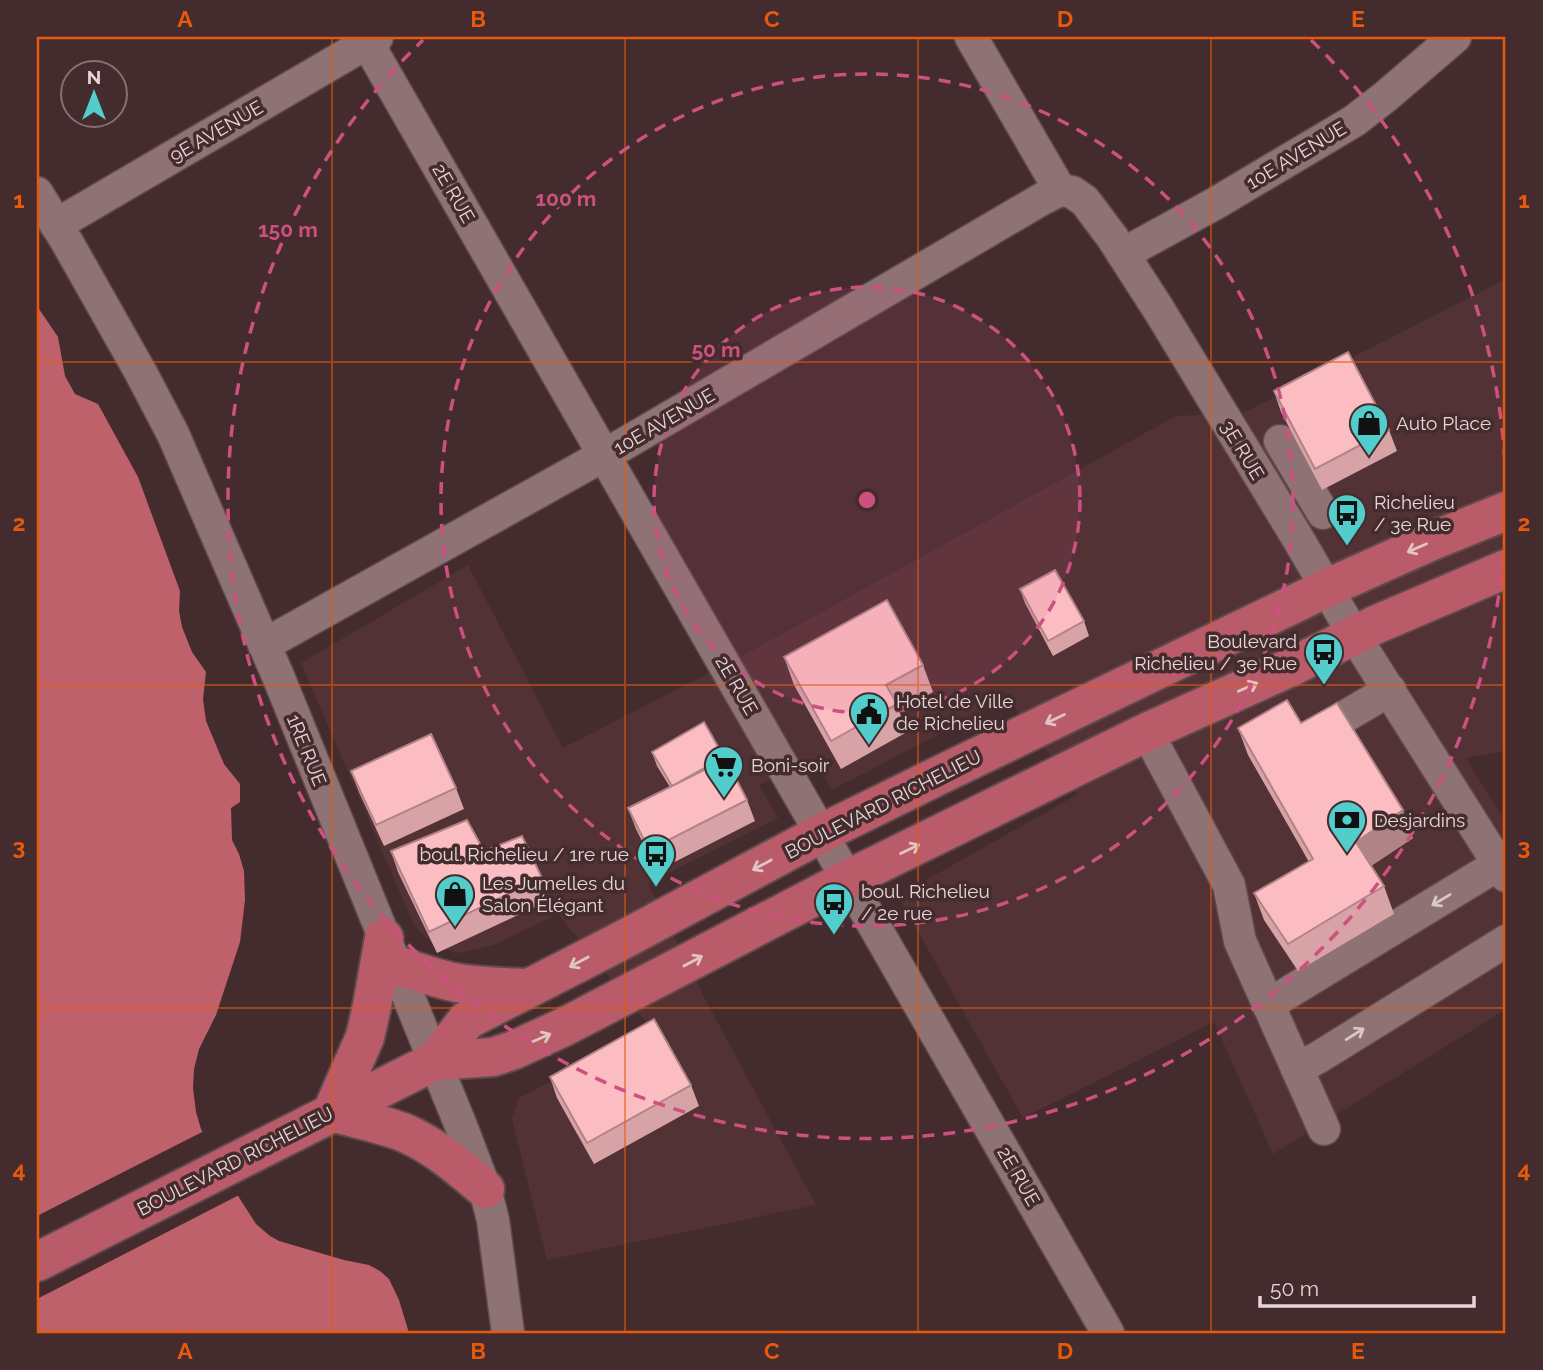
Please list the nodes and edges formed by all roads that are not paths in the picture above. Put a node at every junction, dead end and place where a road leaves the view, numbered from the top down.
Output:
1 (971, 37) edge
2 (1455, 37) edge
3 (369, 39) edge
4 (1060, 190) junction
5 (37, 193) edge
6 (56, 225) junction
7 (1123, 254) junction
8 (605, 455) junction
9 (1248, 458) junction
10 (1506, 511) edge
11 (1323, 513) dead end
12 (1506, 569) edge
13 (1327, 588) junction
14 (1354, 635) junction
15 (264, 645) junction
16 (1390, 690) junction
17 (1344, 717) edge
18 (1147, 732) junction
19 (822, 833) junction
20 (1503, 870) edge
21 (848, 879) junction
22 (1506, 941) edge
23 (389, 951) junction
24 (531, 988) junction
25 (1268, 1005) junction
26 (435, 1061) junction
27 (1297, 1069) junction
28 (332, 1112) junction
29 (1324, 1129) dead end
30 (485, 1189) junction
31 (37, 1262) edge
32 (508, 1333) edge
33 (1108, 1333) edge

1 - 4 street
2 - 7 street, 10E AVENUE
3 - 6 street, 9E AVENUE
3 - 8 street, 2E RUE
4 - 7 street, 3E RUE
4 - 8 street, 10E AVENUE
5 - 6 street, 1RE RUE
6 - 15 street, 1RE RUE
7 - 9 street, 3E RUE
8 - 15 street, 10E AVENUE
8 - 19 street, 2E RUE
9 - 11 street
9 - 13 street, 3E RUE
10 -> 13 main road, BOULEVARD RICHELIEU
12 - 14 main road, BOULEVARD RICHELIEU
13 - 14 street, 3E RUE
13 -> 19 main road, BOULEVARD RICHELIEU
14 - 16 street, 3E RUE
18 -> 14 main road, BOULEVARD RICHELIEU
15 - 23 street, 1RE RUE
16 - 17 street
16 - 20 street, 3E RUE
21 -> 18 main road, BOULEVARD RICHELIEU
18 - 25 street
19 - 21 street, 2E RUE
19 -> 24 main road, BOULEVARD RICHELIEU
20 -> 25 street
26 -> 21 main road, BOULEVARD RICHELIEU
21 - 33 street, 2E RUE
27 -> 22 street
23 - 24 main road
23 - 26 street, 1RE RUE
23 - 28 main road
24 - 26 main road, BOULEVARD RICHELIEU
25 - 27 street
26 - 28 main road, BOULEVARD RICHELIEU
26 - 30 street, 1RE RUE
27 - 29 street
28 - 30 main road
28 - 31 main road, BOULEVARD RICHELIEU
30 - 32 street, 1RE RUE

